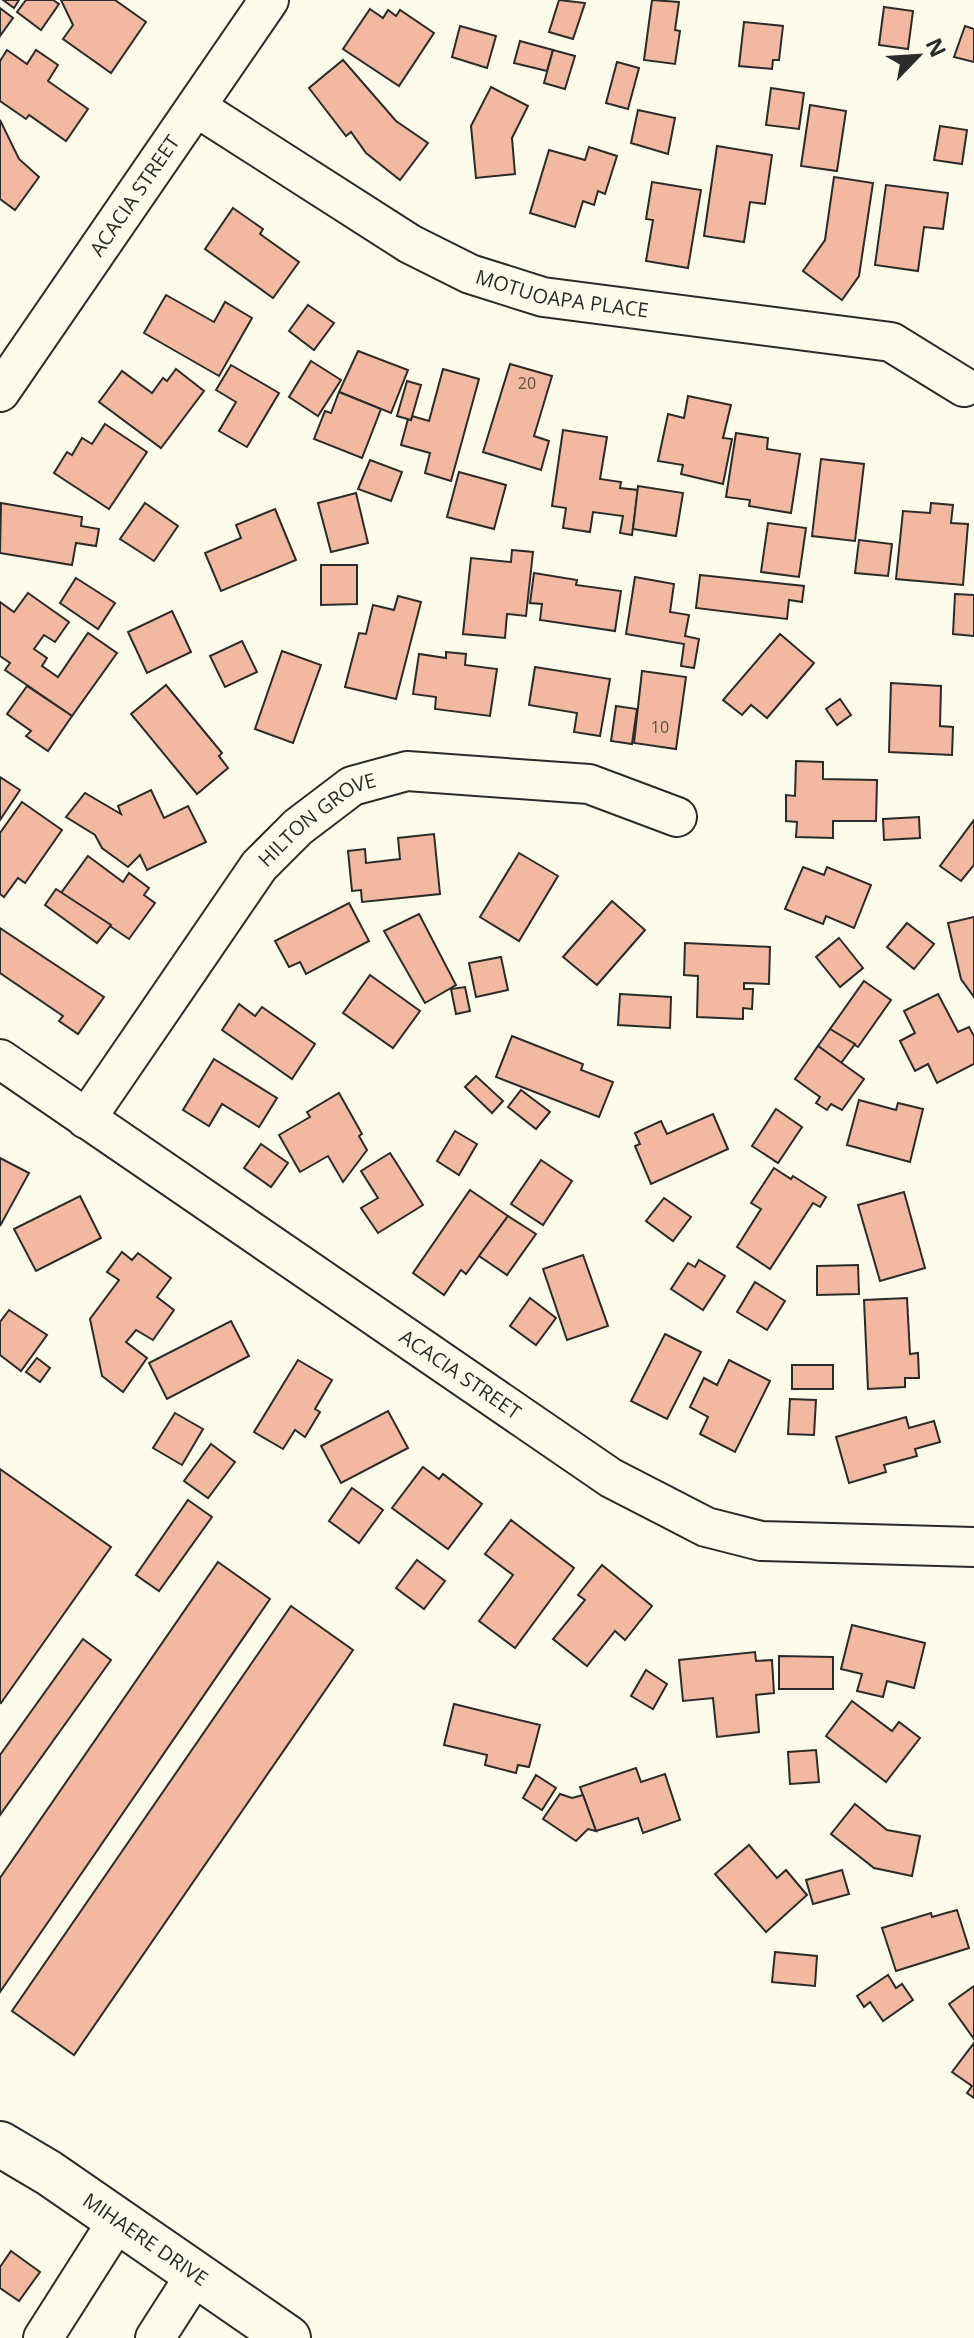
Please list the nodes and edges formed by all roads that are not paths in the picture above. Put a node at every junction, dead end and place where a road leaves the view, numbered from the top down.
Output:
1 (269, 0) edge
2 (196, 107) junction
3 (964, 387) dead end
4 (0, 392) edge
5 (677, 817) dead end
6 (0, 1059) edge
7 (86, 1119) junction
8 (974, 1547) edge
9 (0, 2144) edge
10 (118, 2220) junction
11 (196, 2274) junction
12 (43, 2338) edge
13 (155, 2338) edge
14 (288, 2338) edge

1 - 2 street, ACACIA STREET
2 - 3 street, MOTUOAPA PLACE
2 - 4 street, ACACIA STREET
5 - 7 street, HILTON GROVE
6 - 7 street, ACACIA STREET
7 - 8 street, ACACIA STREET
9 - 10 main road, MIHAERE DRIVE
10 - 11 main road, MIHAERE DRIVE
10 - 12 street
11 - 13 street
11 - 14 main road, MIHAERE DRIVE

